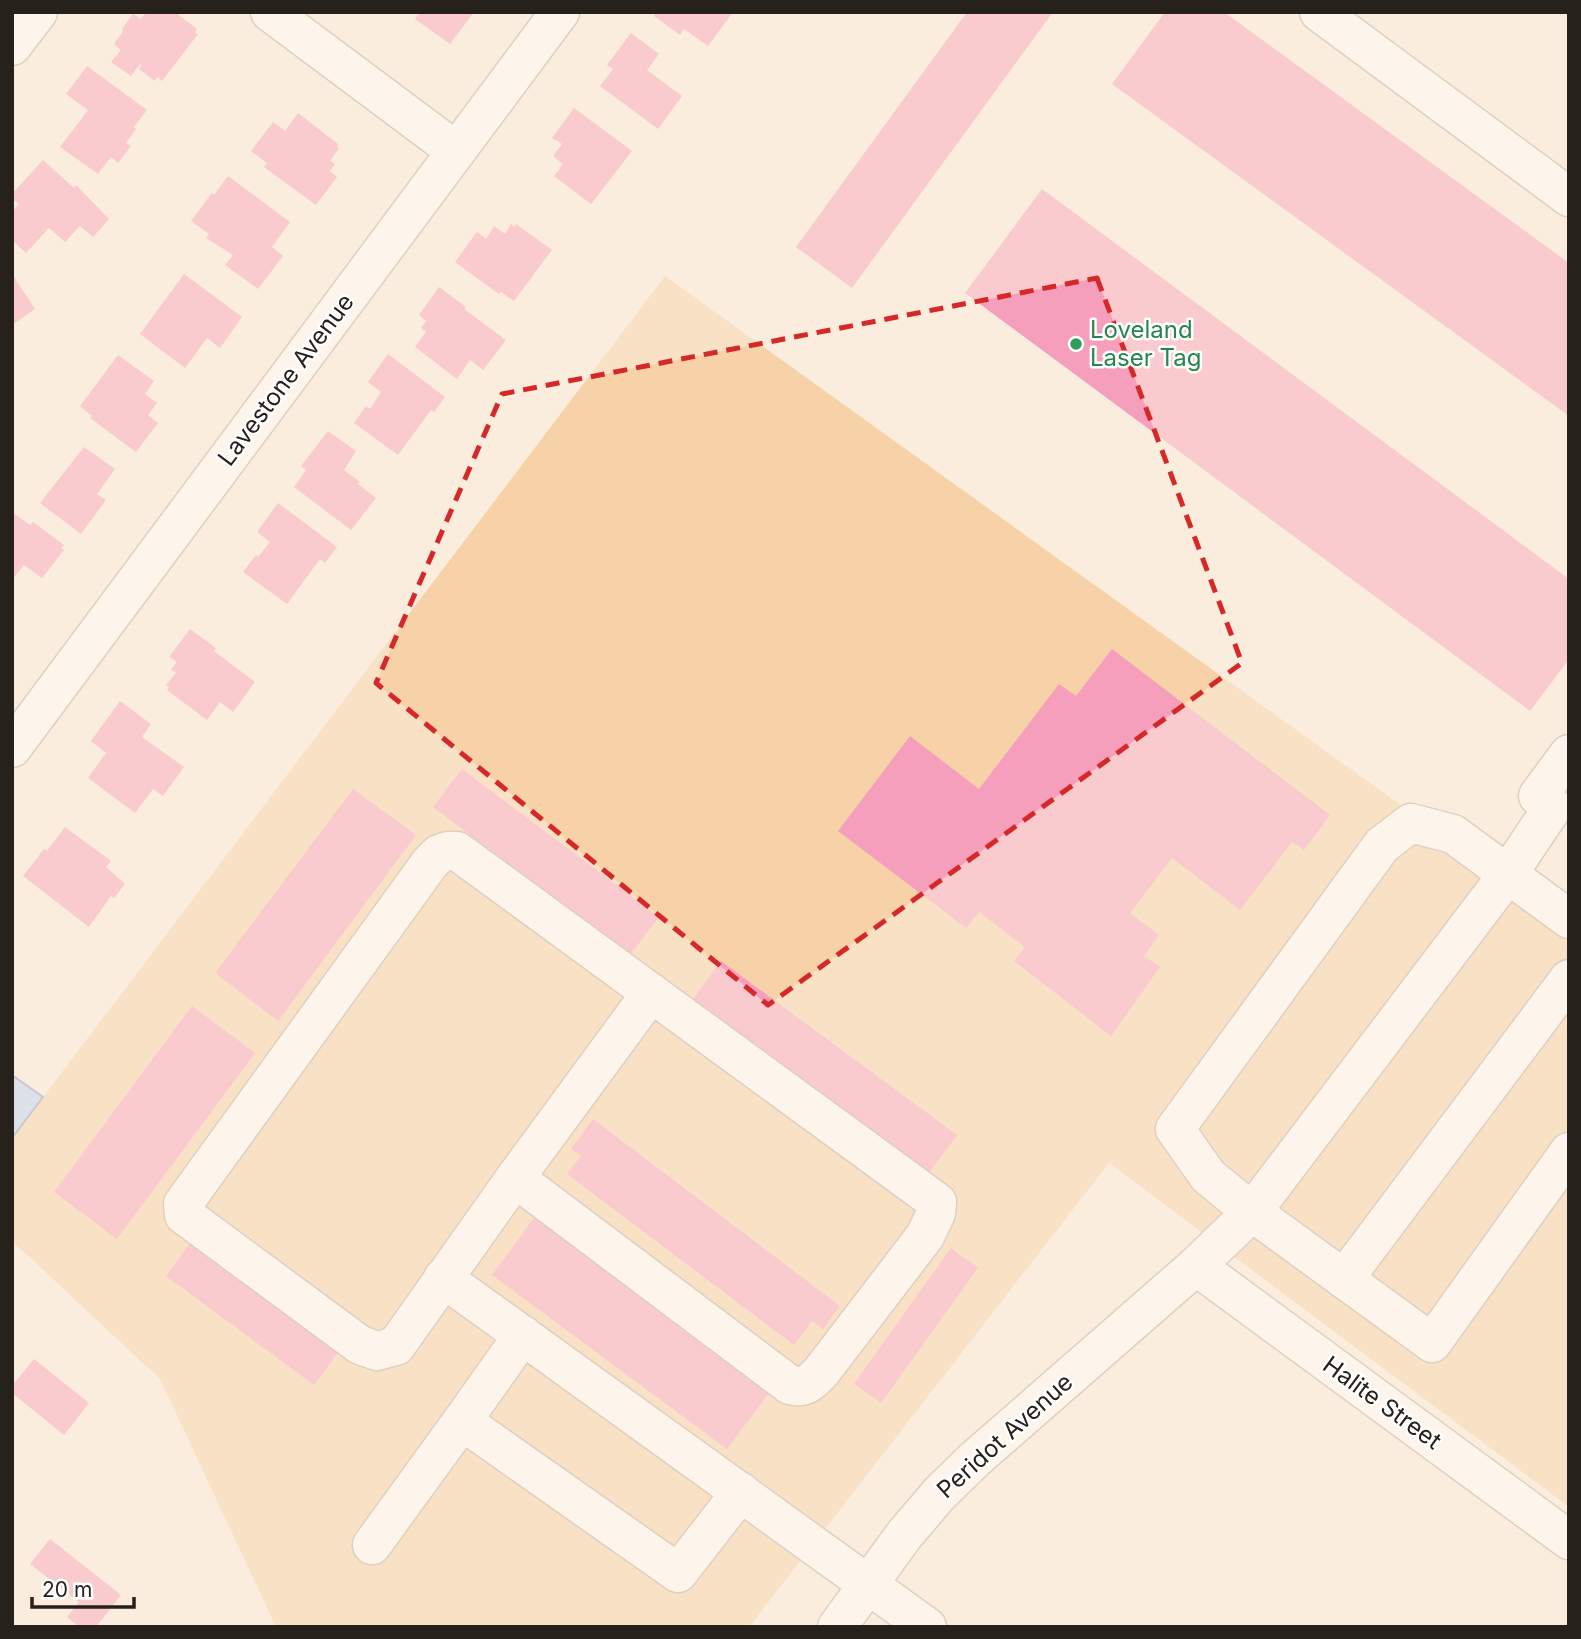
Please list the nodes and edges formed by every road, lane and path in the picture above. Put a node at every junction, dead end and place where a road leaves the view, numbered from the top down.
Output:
1 (38, 12) edge
2 (271, 12) edge
3 (560, 12) edge
4 (1329, 15) edge
5 (12, 46) edge
6 (456, 151) junction
7 (1569, 197) edge
8 (12, 748) edge
9 (1569, 754) edge
10 (1508, 874) junction
11 (1569, 919) edge
12 (1569, 979) edge
13 (652, 993) junction
14 (1569, 1152) edge
15 (515, 1178) junction
16 (1252, 1212) junction
17 (1196, 1266) junction
18 (443, 1278) junction
19 (1344, 1279) junction
20 (523, 1335) junction
21 (462, 1421) junction
22 (741, 1492) junction
23 (1569, 1540) edge
24 (372, 1545) dead end
25 (868, 1584) junction
26 (837, 1627) edge
27 (927, 1627) edge

1 - 5 street
2 - 6 street
3 - 6 street, Lavestone Avenue
4 - 7 street
6 - 8 street, Lavestone Avenue
9 - 10 street, Peridot Avenue
10 - 11 street
10 - 16 street, Peridot Avenue
10 - 16 street
12 - 19 street
13 - 15 street
13 - 15 street
13 - 18 street
14 - 19 street
15 - 18 street
16 - 17 street, Peridot Avenue
16 - 19 street
17 - 23 street, Halite Street
17 - 25 street, Peridot Avenue
18 - 20 street
20 - 21 street
20 - 22 street
21 - 22 street
21 - 24 street
22 - 25 street
25 - 26 street, Peridot Avenue
25 - 27 street

